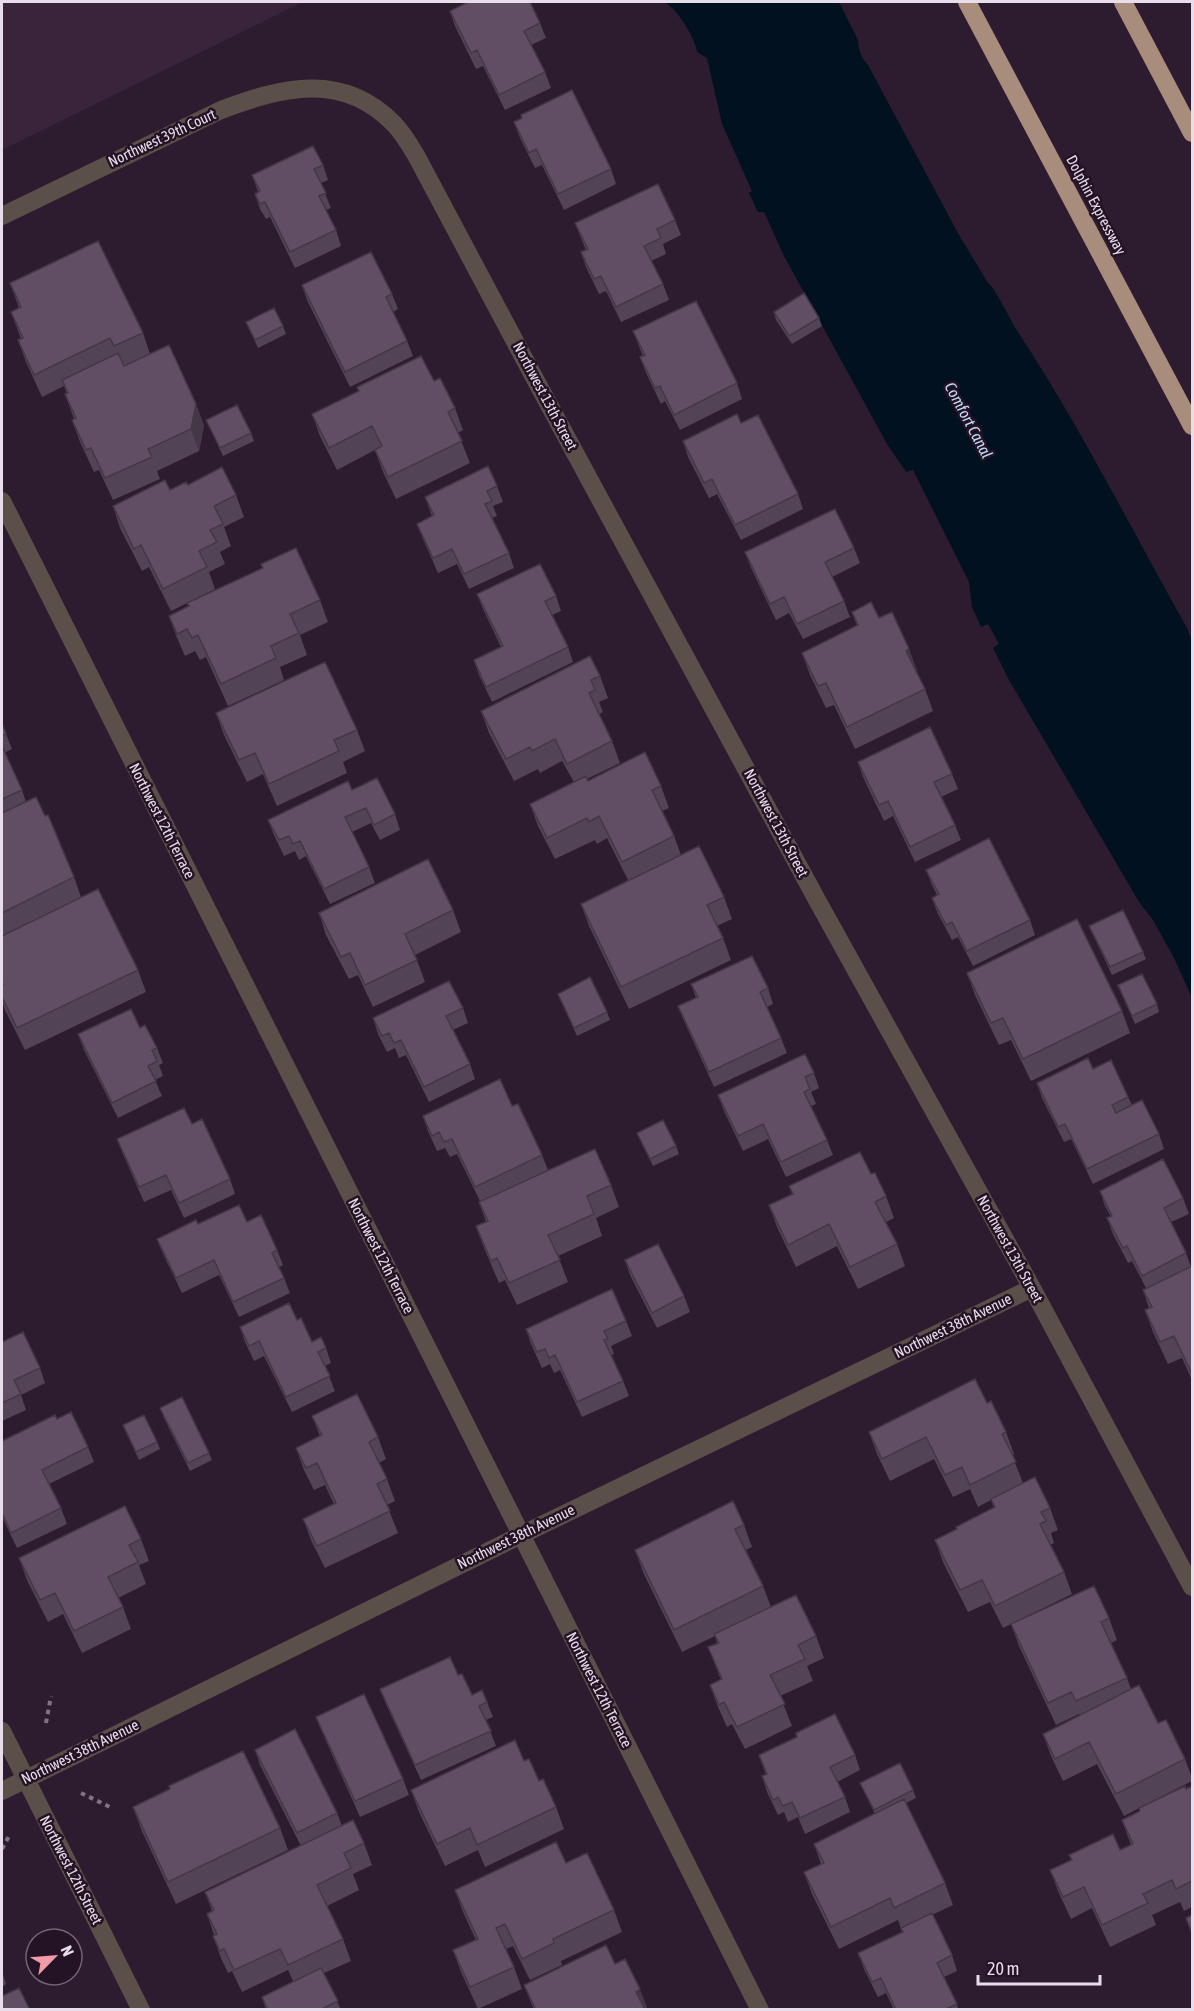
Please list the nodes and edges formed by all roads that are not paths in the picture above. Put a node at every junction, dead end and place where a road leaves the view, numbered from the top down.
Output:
1 (968, 2) edge
2 (1124, 2) edge
3 (331, 89) joint
4 (1192, 133) edge
5 (2, 216) edge
6 (1192, 426) edge
7 (2, 501) edge
8 (1032, 1288) junction
9 (521, 1534) junction
10 (1192, 1587) edge
11 (2, 1731) edge
12 (26, 1780) junction
13 (2, 1791) edge
14 (141, 2010) edge
15 (760, 2010) edge

1 - 6 highway, Dolphin Expressway
2 - 4 highway
3 - 5 street, Northwest 39th Court
3 - 8 street, Northwest 13th Street
7 - 9 street, Northwest 12th Terrace
8 - 9 street, Northwest 38th Avenue
8 - 10 street, Northwest 13th Street
9 - 12 street, Northwest 38th Avenue
9 - 15 street, Northwest 12th Terrace
11 - 12 street, Northwest 12th Street
12 - 13 street, Northwest 38th Avenue
12 - 14 street, Northwest 12th Street

